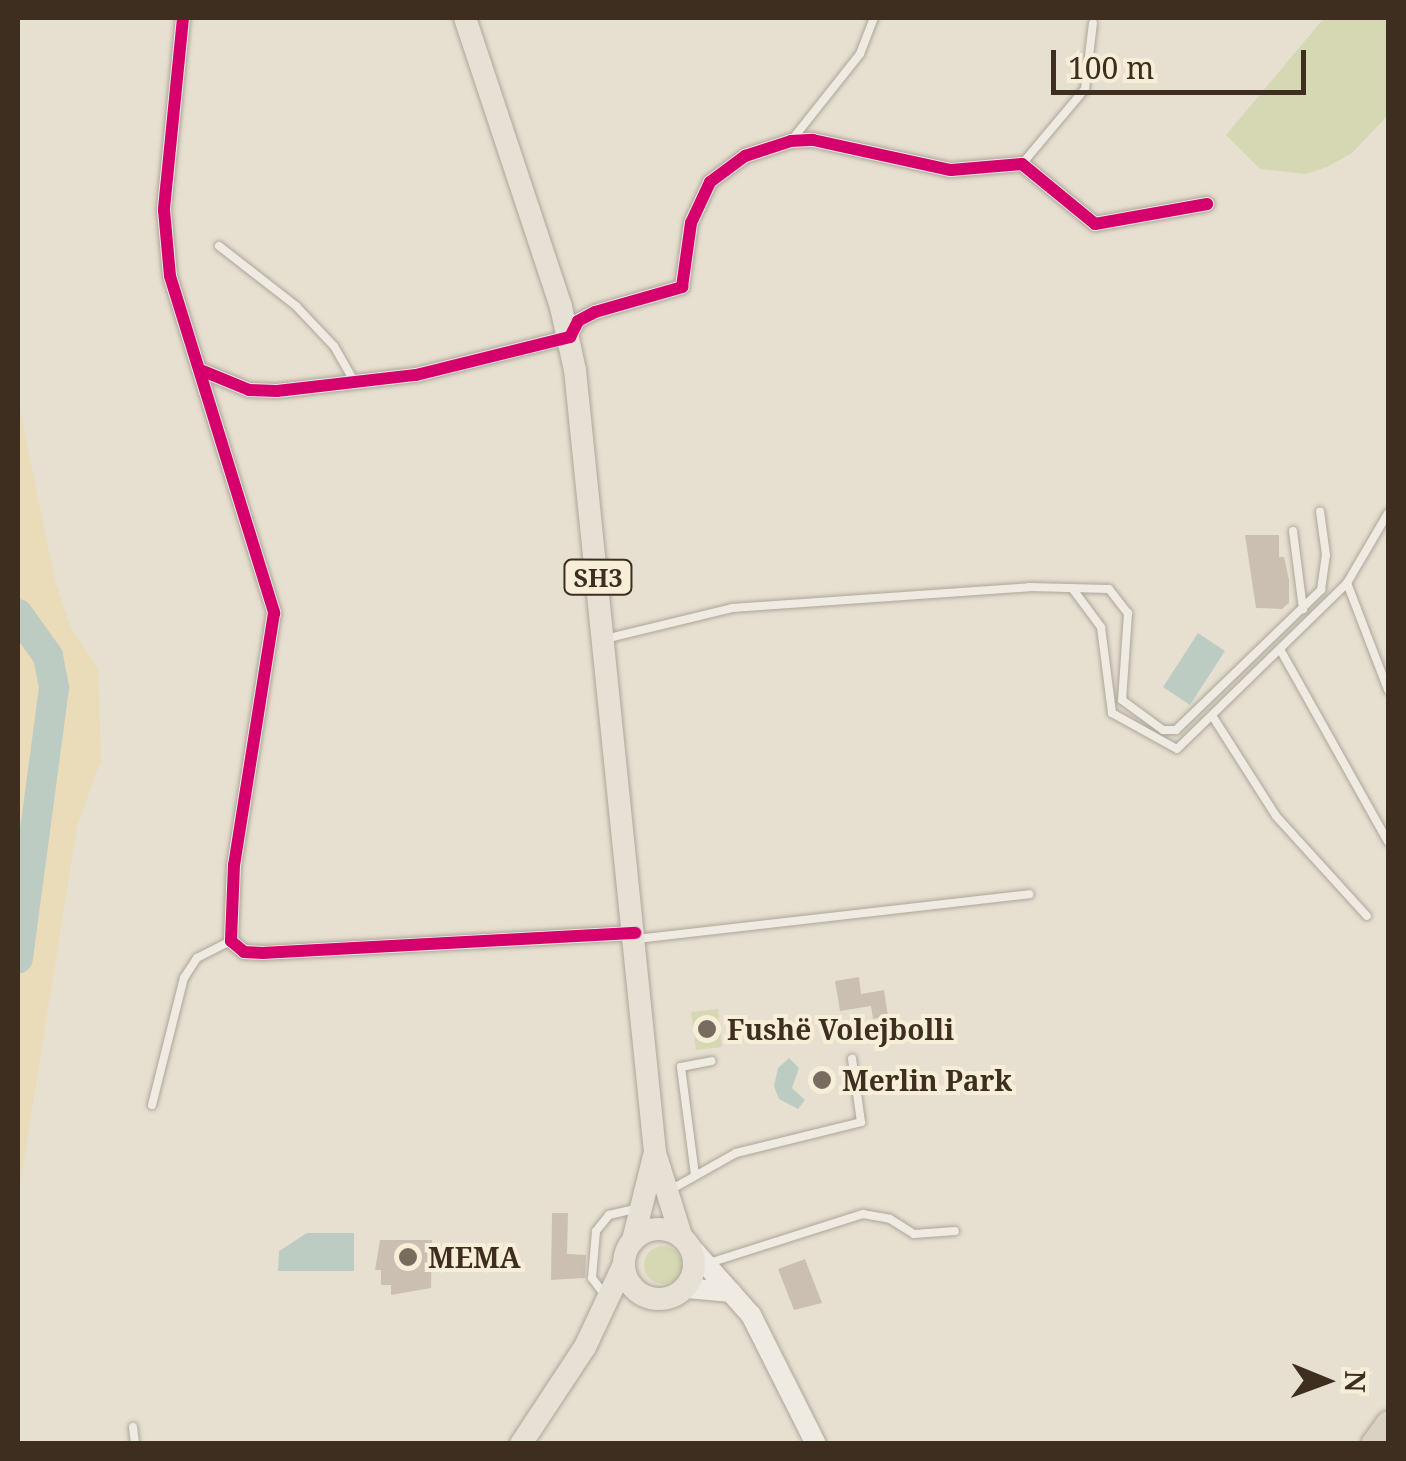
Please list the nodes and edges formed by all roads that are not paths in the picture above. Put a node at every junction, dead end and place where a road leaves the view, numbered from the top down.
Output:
1 (182, 18) edge
2 (465, 18) edge
3 (874, 18) edge
4 (1093, 22) dead end
5 (792, 141) junction
6 (1022, 164) junction
7 (1208, 204) dead end
8 (218, 246) dead end
9 (570, 337) junction
10 (202, 371) junction
11 (354, 381) junction
12 (1320, 511) dead end
13 (1388, 513) edge
14 (1294, 531) dead end
15 (1347, 583) junction
16 (1072, 588) junction
17 (1302, 608) junction
18 (605, 639) junction
19 (1281, 651) junction
20 (1388, 690) edge
21 (1212, 717) junction
22 (1388, 842) edge
23 (1029, 894) dead end
24 (1367, 916) dead end
25 (635, 936) junction
26 (231, 941) junction
27 (852, 1059) dead end
28 (711, 1061) dead end
29 (152, 1105) dead end
30 (654, 1152) junction
31 (695, 1175) junction
32 (668, 1192) junction
33 (646, 1208) junction
34 (954, 1231) dead end
35 (633, 1240) junction
36 (685, 1240) junction
37 (624, 1264) junction
38 (706, 1264) junction
39 (685, 1288) junction
40 (731, 1292) junction
41 (642, 1295) junction
42 (612, 1300) junction
43 (585, 1348) junction
44 (1388, 1423) edge
45 (133, 1427) dead end
46 (135, 1444) edge
47 (521, 1444) edge
48 (816, 1444) edge
49 (1374, 1444) edge

1 - 10 street
2 - 9 main road, SH3
3 - 5 lane
4 - 6 lane
5 - 6 street
5 - 9 street
6 - 7 street
8 - 11 lane
9 - 11 street
9 - 18 main road, SH3
10 - 11 street
10 - 26 street
12 - 17 lane
13 - 15 lane
14 - 17 lane
15 - 19 lane
15 - 20 lane
16 - 17 lane
16 - 18 lane
16 - 21 lane
18 - 25 main road, SH3
19 - 21 lane
19 - 22 lane
21 - 24 lane
23 - 25 lane
25 - 26 street
25 - 30 main road, SH3
26 - 29 lane
27 - 31 lane
28 - 31 lane
30 - 32 main road, SH3
30 - 33 main road, SH3
31 - 32 lane
32 - 36 main road, SH3
33 - 35 main road, SH3
33 - 42 lane
34 - 38 lane
35 - 36 main road
35 - 37 main road, SH3
36 - 38 main road
36 - 39 main road, SH3
37 - 41 main road
37 - 42 main road, SH3
38 - 40 main road
39 - 40 main road
39 - 41 main road
40 - 48 main road
41 - 43 main road, SH3
42 - 43 main road, SH3
43 - 47 main road, SH3
44 - 49 highway
45 - 46 lane

